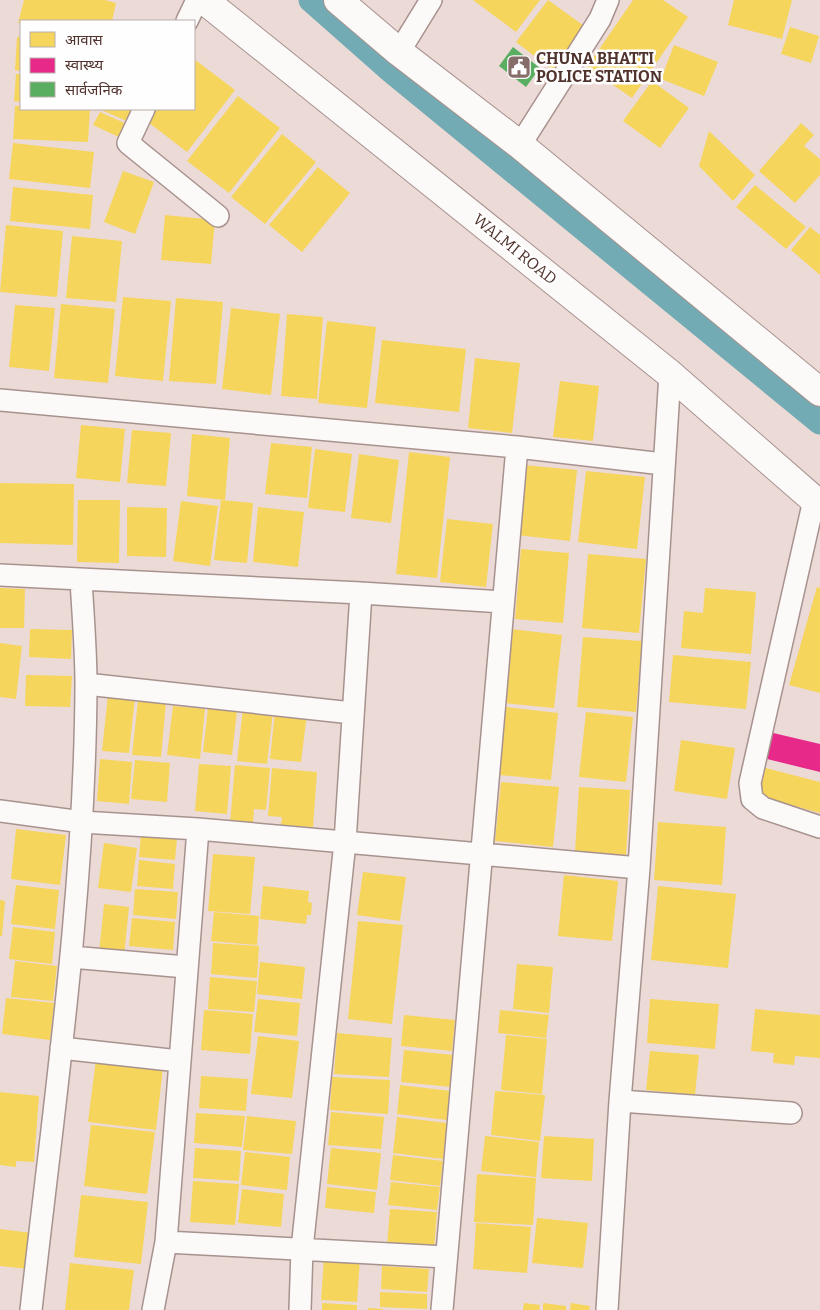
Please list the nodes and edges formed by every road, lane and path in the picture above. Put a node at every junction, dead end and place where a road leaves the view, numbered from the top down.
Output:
1 (198, 0) edge
2 (204, 0) edge
3 (338, 0) edge
4 (431, 0) edge
5 (608, 0) edge
6 (188, 20) edge
7 (399, 52) junction
8 (144, 110) edge
9 (520, 145) junction
10 (218, 216) dead end
11 (670, 374) junction
12 (820, 392) edge
13 (0, 400) edge
14 (517, 447) junction
15 (663, 464) junction
16 (817, 503) edge
17 (0, 575) edge
18 (81, 580) junction
19 (361, 593) junction
20 (503, 602) junction
21 (86, 684) junction
22 (352, 713) junction
23 (0, 811) edge
24 (82, 822) junction
25 (820, 827) edge
26 (198, 829) junction
27 (345, 842) junction
28 (482, 854) junction
29 (639, 868) junction
30 (71, 957) junction
31 (186, 967) junction
32 (61, 1048) junction
33 (179, 1061) junction
34 (620, 1101) junction
35 (791, 1113) dead end
36 (166, 1242) junction
37 (302, 1249) junction
38 (446, 1257) junction
39 (31, 1310) edge
40 (153, 1310) edge
41 (300, 1310) edge
42 (442, 1310) edge
43 (607, 1310) edge

1 - 6 street
2 - 11 street, WALMI ROAD
3 - 7 street
4 - 7 street
5 - 9 street
7 - 9 street
8 - 10 street
9 - 12 street
11 - 15 street
11 - 16 street, WALMI ROAD
13 - 14 street
14 - 15 street
14 - 20 street
15 - 29 street
16 - 25 street
17 - 18 street
18 - 19 street
18 - 21 street
19 - 20 street
19 - 22 street
20 - 28 street
21 - 22 street
21 - 24 street
22 - 27 street
23 - 24 street
24 - 26 street
24 - 30 street
26 - 27 street
26 - 31 street
27 - 28 street
27 - 37 street
28 - 29 street
28 - 38 street
29 - 34 street
30 - 31 street
30 - 32 street
31 - 33 street
32 - 33 street
32 - 39 street
33 - 36 street
34 - 35 street
34 - 43 street
36 - 37 street
36 - 40 street
37 - 38 street
37 - 41 street
38 - 42 street

